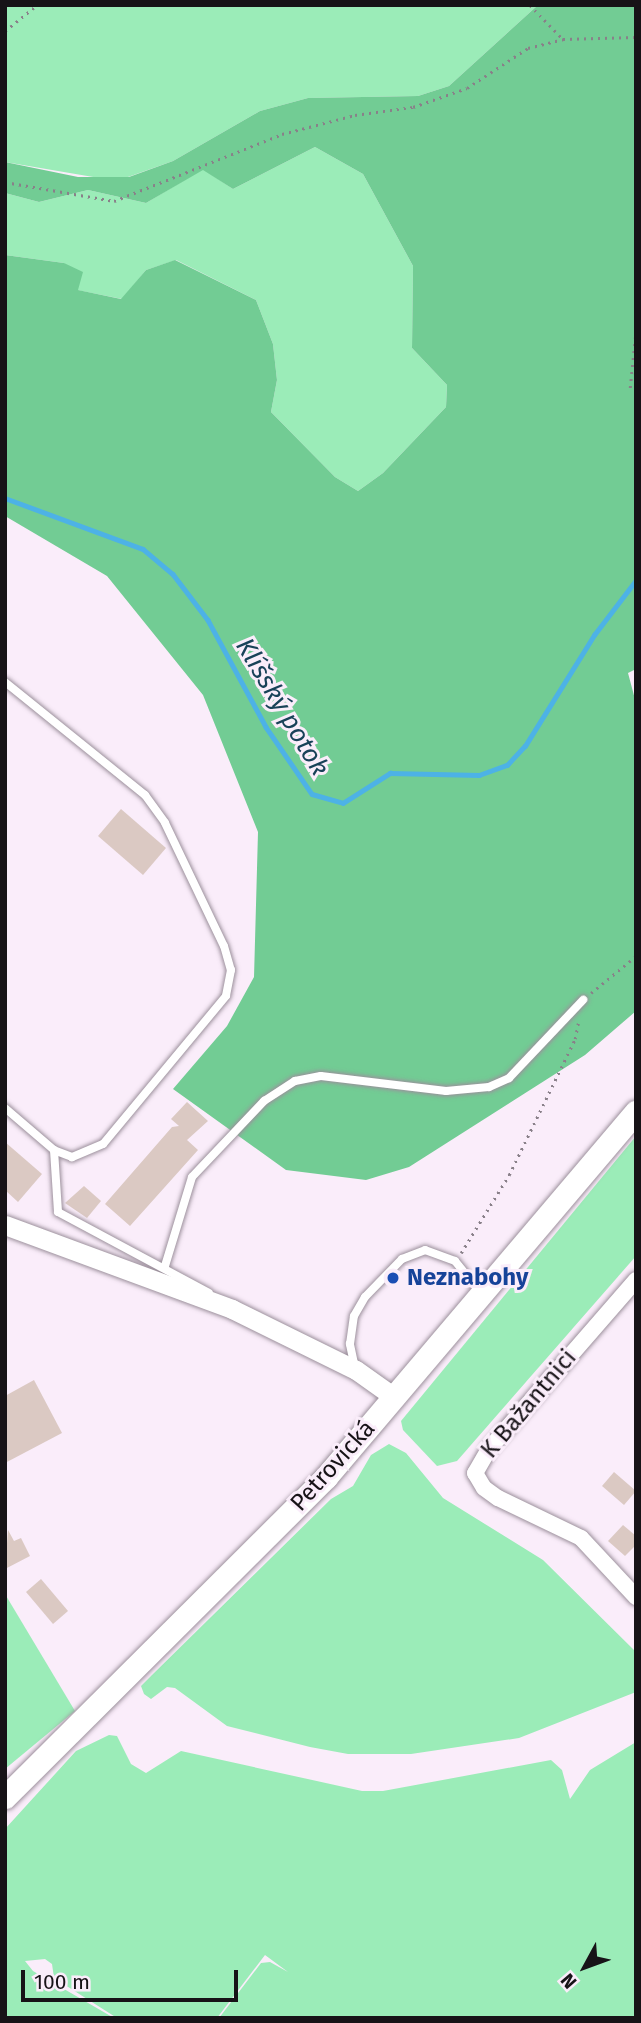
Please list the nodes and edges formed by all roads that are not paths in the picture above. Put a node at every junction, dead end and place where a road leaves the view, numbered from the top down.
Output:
1 (5, 682) edge
2 (583, 1000) road end
3 (5, 1108) edge
4 (636, 1112) edge
5 (54, 1150) junction
6 (5, 1225) edge
7 (165, 1266) junction
8 (636, 1280) edge
9 (481, 1295) junction
10 (232, 1309) junction
11 (356, 1370) junction
12 (394, 1397) junction
13 (634, 1592) edge
14 (5, 1797) edge

1 - 5 lane
2 - 7 lane
3 - 5 lane
4 - 9 main road, Petrovická
5 - 7 lane
6 - 10 street
7 - 10 lane
8 - 13 street, K Bažantnici
9 - 11 lane
9 - 12 main road, Petrovická
10 - 11 street
11 - 12 street
12 - 14 main road, Petrovická

